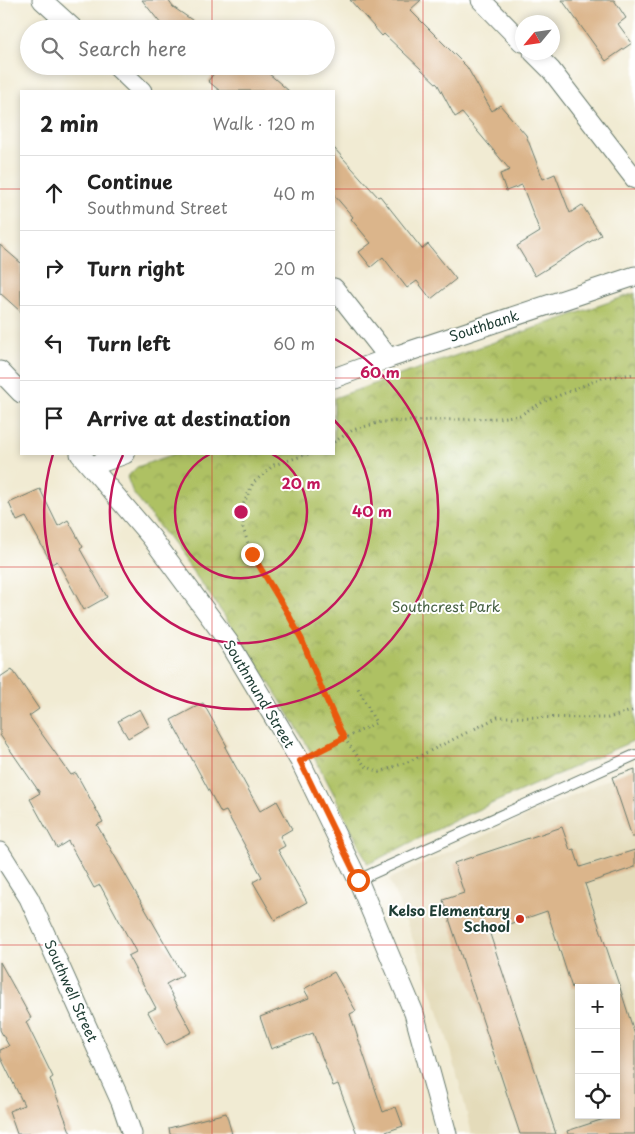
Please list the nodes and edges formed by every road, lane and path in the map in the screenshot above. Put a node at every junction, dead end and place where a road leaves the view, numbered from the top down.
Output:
1 (42, 0) edge
2 (481, 0) edge
3 (64, 20) edge
4 (515, 35) edge
5 (541, 60) edge
6 (125, 75) edge
7 (141, 90) edge
8 (635, 179) edge
9 (635, 276) edge
10 (335, 289) edge
11 (389, 358) junction
12 (0, 371) edge
13 (635, 374) edge
14 (335, 378) edge
15 (20, 392) edge
16 (335, 441) edge
17 (118, 455) edge
18 (305, 455) edge
19 (86, 460) edge
20 (357, 686) dead end
21 (635, 710) edge
22 (344, 738) junction
23 (635, 755) edge
24 (300, 761) junction
25 (0, 852) edge
26 (358, 880) junction
27 (132, 1134) edge
28 (447, 1134) edge

1 - 3 street
2 - 4 street
5 - 8 street
6 - 7 street
9 - 11 street, Southbank
10 - 11 street
11 - 14 street, Southbank
12 - 15 street
13 - 16 path
17 - 19 street
18 - 22 path
19 - 24 street, Southmund Street
20 - 22 path
21 - 22 path
22 - 24 path
23 - 26 lane
24 - 26 street, Southmund Street
25 - 27 street, Southwell Street
26 - 28 street, Southmund Street

